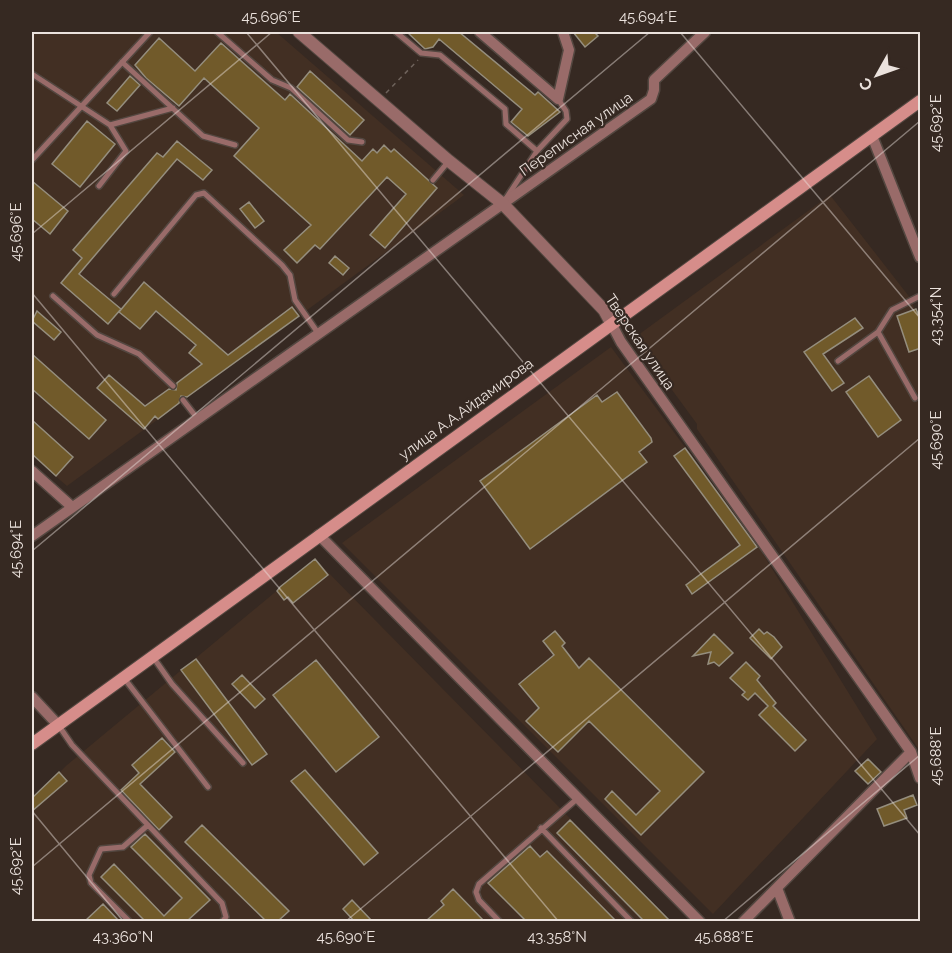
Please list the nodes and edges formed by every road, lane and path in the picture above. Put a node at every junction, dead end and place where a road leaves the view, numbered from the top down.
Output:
1 (150, 32) edge
2 (217, 32) edge
3 (299, 32) edge
4 (396, 32) edge
5 (480, 32) edge
6 (563, 32) edge
7 (705, 32) edge
8 (421, 53) junction
9 (122, 62) junction
10 (32, 74) edge
11 (379, 99) junction
12 (558, 99) junction
13 (921, 101) edge
14 (82, 105) junction
15 (173, 108) junction
16 (110, 124) junction
17 (872, 136) junction
18 (362, 142) dead end
19 (235, 145) dead end
20 (537, 151) junction
21 (32, 160) edge
22 (449, 161) junction
23 (433, 180) dead end
24 (99, 186) dead end
25 (503, 204) junction
26 (921, 257) edge
27 (114, 294) dead end
28 (53, 296) dead end
29 (921, 296) edge
30 (611, 322) junction
31 (878, 332) junction
32 (318, 333) junction
33 (838, 361) dead end
34 (172, 386) dead end
35 (915, 398) dead end
36 (183, 400) dead end
37 (197, 418) junction
38 (32, 471) edge
39 (71, 506) junction
40 (319, 535) junction
41 (32, 536) edge
42 (153, 657) junction
43 (124, 678) junction
44 (32, 697) edge
45 (59, 726) junction
46 (32, 744) edge
47 (911, 752) junction
48 (243, 763) dead end
49 (921, 778) edge
50 (208, 787) dead end
51 (578, 798) junction
52 (148, 825) junction
53 (541, 828) junction
54 (777, 888) junction
55 (130, 921) edge
56 (222, 921) edge
57 (500, 921) edge
58 (632, 921) edge
59 (700, 921) edge
60 (743, 921) edge
61 (790, 921) edge

1 - 9 lane
2 - 18 lane
3 - 11 street, Тверская улица
4 - 8 lane
5 - 12 street
6 - 12 street
7 - 25 street, Переписная улица
8 - 11 path
8 - 20 lane
9 - 14 lane
9 - 15 lane
10 - 14 lane
11 - 22 street, Тверская улица
12 - 20 lane
13 - 17 main road, улица А.А.Айдамирова
14 - 16 lane
14 - 21 lane
15 - 16 lane
15 - 19 lane
16 - 24 lane
17 - 26 street
17 - 30 main road, улица А.А.Айдамирова
20 - 25 lane
22 - 23 lane
22 - 25 street, Тверская улица
25 - 30 street, Тверская улица
25 - 32 street, Переписная улица
27 - 32 lane
28 - 34 lane
29 - 31 lane
30 - 40 main road, улица А.А.Айдамирова
30 - 47 street, Тверская улица
31 - 33 lane
31 - 35 lane
32 - 37 street, Переписная улица
36 - 37 lane
37 - 39 street, Переписная улица
38 - 39 street
39 - 41 street, Переписная улица
40 - 42 main road, улица А.А.Айдамирова
40 - 51 street
42 - 43 main road, улица А.А.Айдамирова
42 - 48 lane
43 - 45 main road, улица А.А.Айдамирова
43 - 50 lane
44 - 45 street
45 - 46 main road, улица А.А.Айдамирова
45 - 52 lane
47 - 49 street, Тверская улица
47 - 54 street
51 - 53 lane
51 - 59 street
52 - 55 lane
52 - 56 lane
53 - 57 lane
53 - 58 lane
54 - 60 street
54 - 61 street

